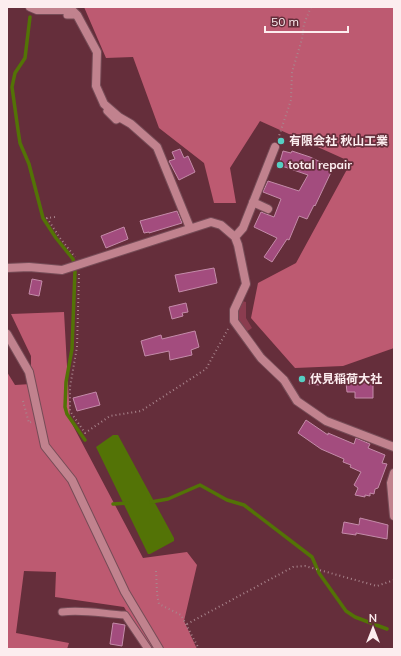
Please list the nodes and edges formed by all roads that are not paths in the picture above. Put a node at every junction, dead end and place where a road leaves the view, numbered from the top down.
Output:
1 (30, 7) edge
2 (67, 15) dead end
3 (77, 15) junction
4 (107, 111) dead end
5 (120, 118) junction
6 (275, 146) road end
7 (253, 202) junction
8 (268, 209) dead end
9 (190, 228) junction
10 (234, 237) junction
11 (7, 268) edge
12 (7, 334) edge
13 (394, 447) edge
14 (394, 473) edge
15 (394, 516) edge
16 (62, 612) dead end
17 (148, 649) edge
18 (159, 649) edge

1 - 3 street
2 - 3 lane
3 - 5 street
4 - 5 lane
5 - 9 street
6 - 7 street
7 - 8 street
7 - 10 street
9 - 10 street
9 - 11 street
10 - 13 street
12 - 18 street
14 - 15 street
16 - 17 lane

